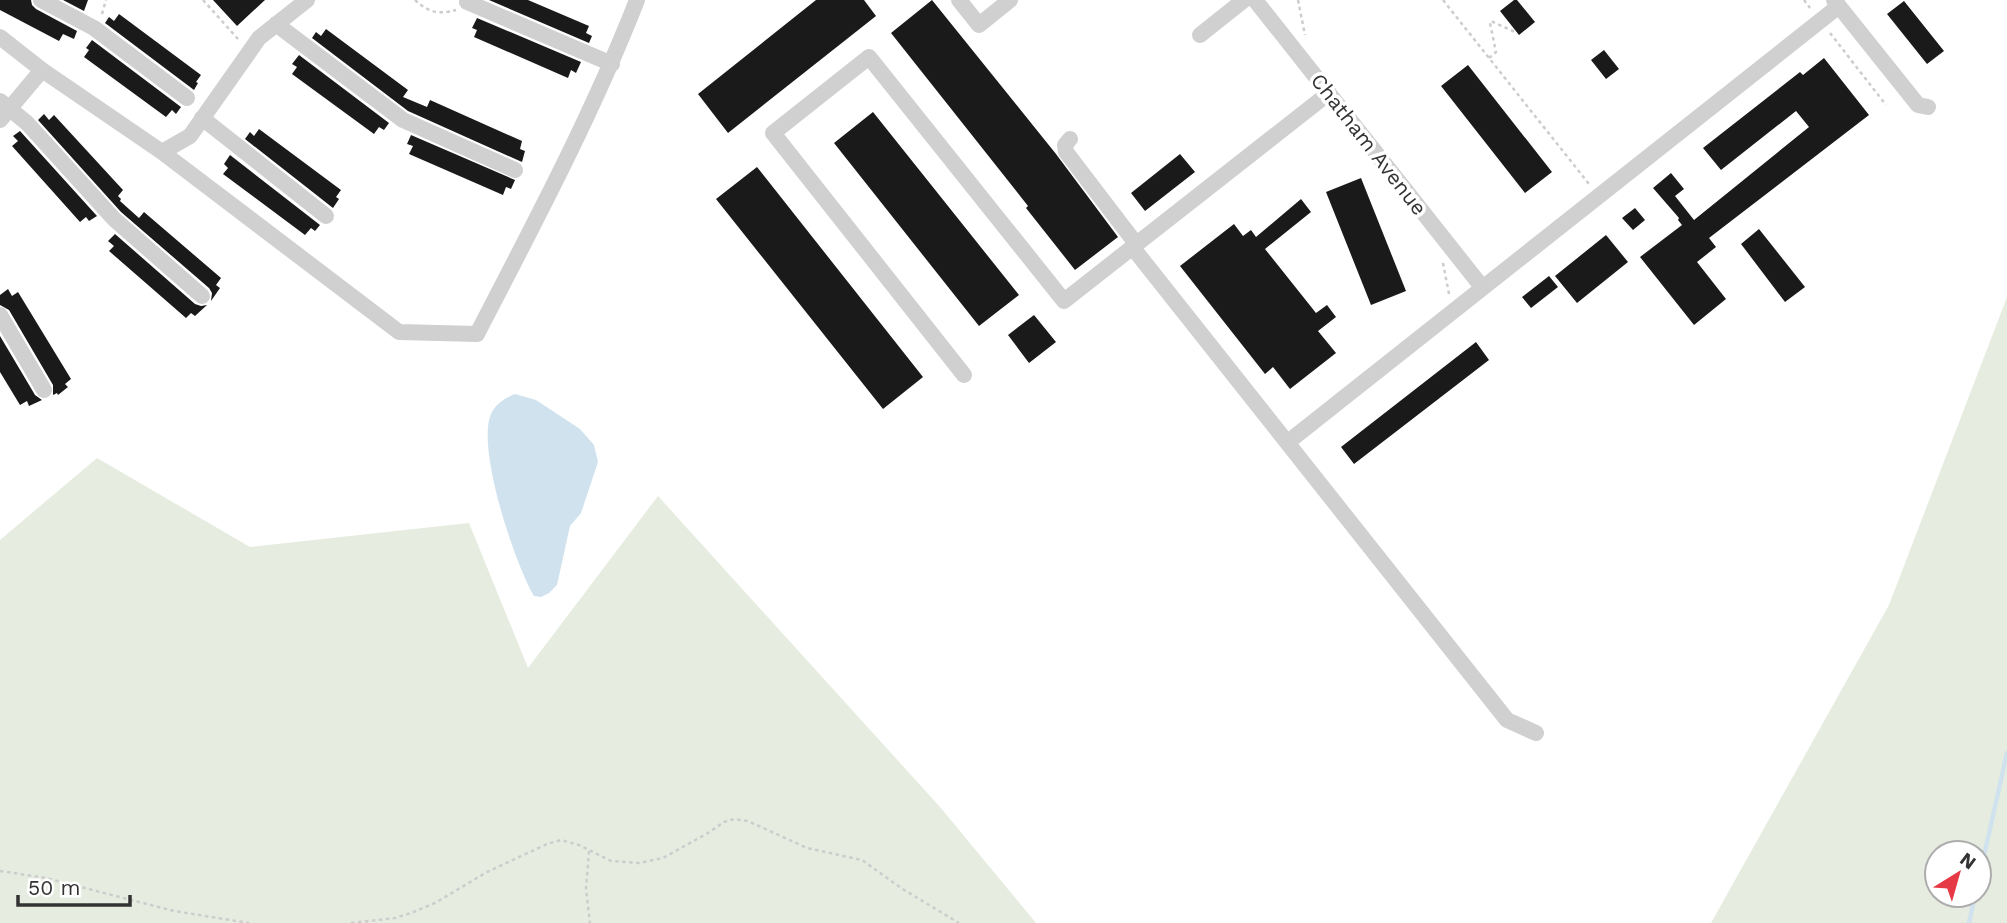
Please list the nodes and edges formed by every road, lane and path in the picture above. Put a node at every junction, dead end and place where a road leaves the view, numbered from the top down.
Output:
1 (41, 0) edge
2 (203, 0) edge
3 (307, 0) edge
4 (637, 0) edge
5 (959, 0) edge
6 (1010, 0) edge
7 (1244, 0) edge
8 (1255, 0) edge
9 (1298, 0) edge
10 (1443, 0) edge
11 (1811, 0) edge
12 (467, 2) dead end
13 (1805, 2) edge
14 (1837, 3) edge
15 (1820, 21) junction
16 (276, 24) junction
17 (1517, 33) dead end
18 (1200, 35) dead end
19 (1305, 35) dead end
20 (0, 37) edge
21 (250, 50) junction
22 (1489, 58) junction
23 (612, 64) junction
24 (42, 70) junction
25 (1329, 93) junction
26 (187, 98) dead end
27 (1886, 105) dead end
28 (1928, 107) dead end
29 (3, 109) edge
30 (202, 118) junction
31 (1069, 139) dead end
32 (162, 152) junction
33 (515, 170) dead end
34 (1598, 196) junction
35 (326, 216) dead end
36 (1135, 246) junction
37 (1443, 263) dead end
38 (1477, 281) junction
39 (202, 296) dead end
40 (0, 315) edge
41 (964, 376) dead end
42 (44, 390) dead end
43 (1288, 442) junction
44 (1536, 733) dead end
45 (589, 851) junction
46 (0, 871) edge
47 (249, 923) edge
48 (351, 923) edge
49 (590, 923) edge
50 (958, 923) edge

1 - 26 lane
2 - 21 path
3 - 16 lane
4 - 23 lane
5 - 6 lane
7 - 18 lane
8 - 25 lane, Chatham Avenue
9 - 19 path
10 - 22 path
11 - 13 path
12 - 23 lane
13 - 15 path
14 - 15 lane
14 - 28 lane
15 - 27 path
15 - 34 lane
16 - 21 lane
16 - 33 lane
17 - 22 path
20 - 24 lane
21 - 30 lane
22 - 34 path
23 - 32 lane
24 - 29 lane
24 - 32 lane
25 - 36 lane
25 - 38 lane, Chatham Avenue
29 - 39 lane
30 - 32 lane
30 - 35 lane
31 - 36 lane
34 - 38 lane
36 - 41 lane
36 - 43 lane
37 - 38 path
38 - 43 lane
40 - 42 lane
43 - 44 lane
45 - 48 path
45 - 49 path
45 - 50 path
46 - 47 path

